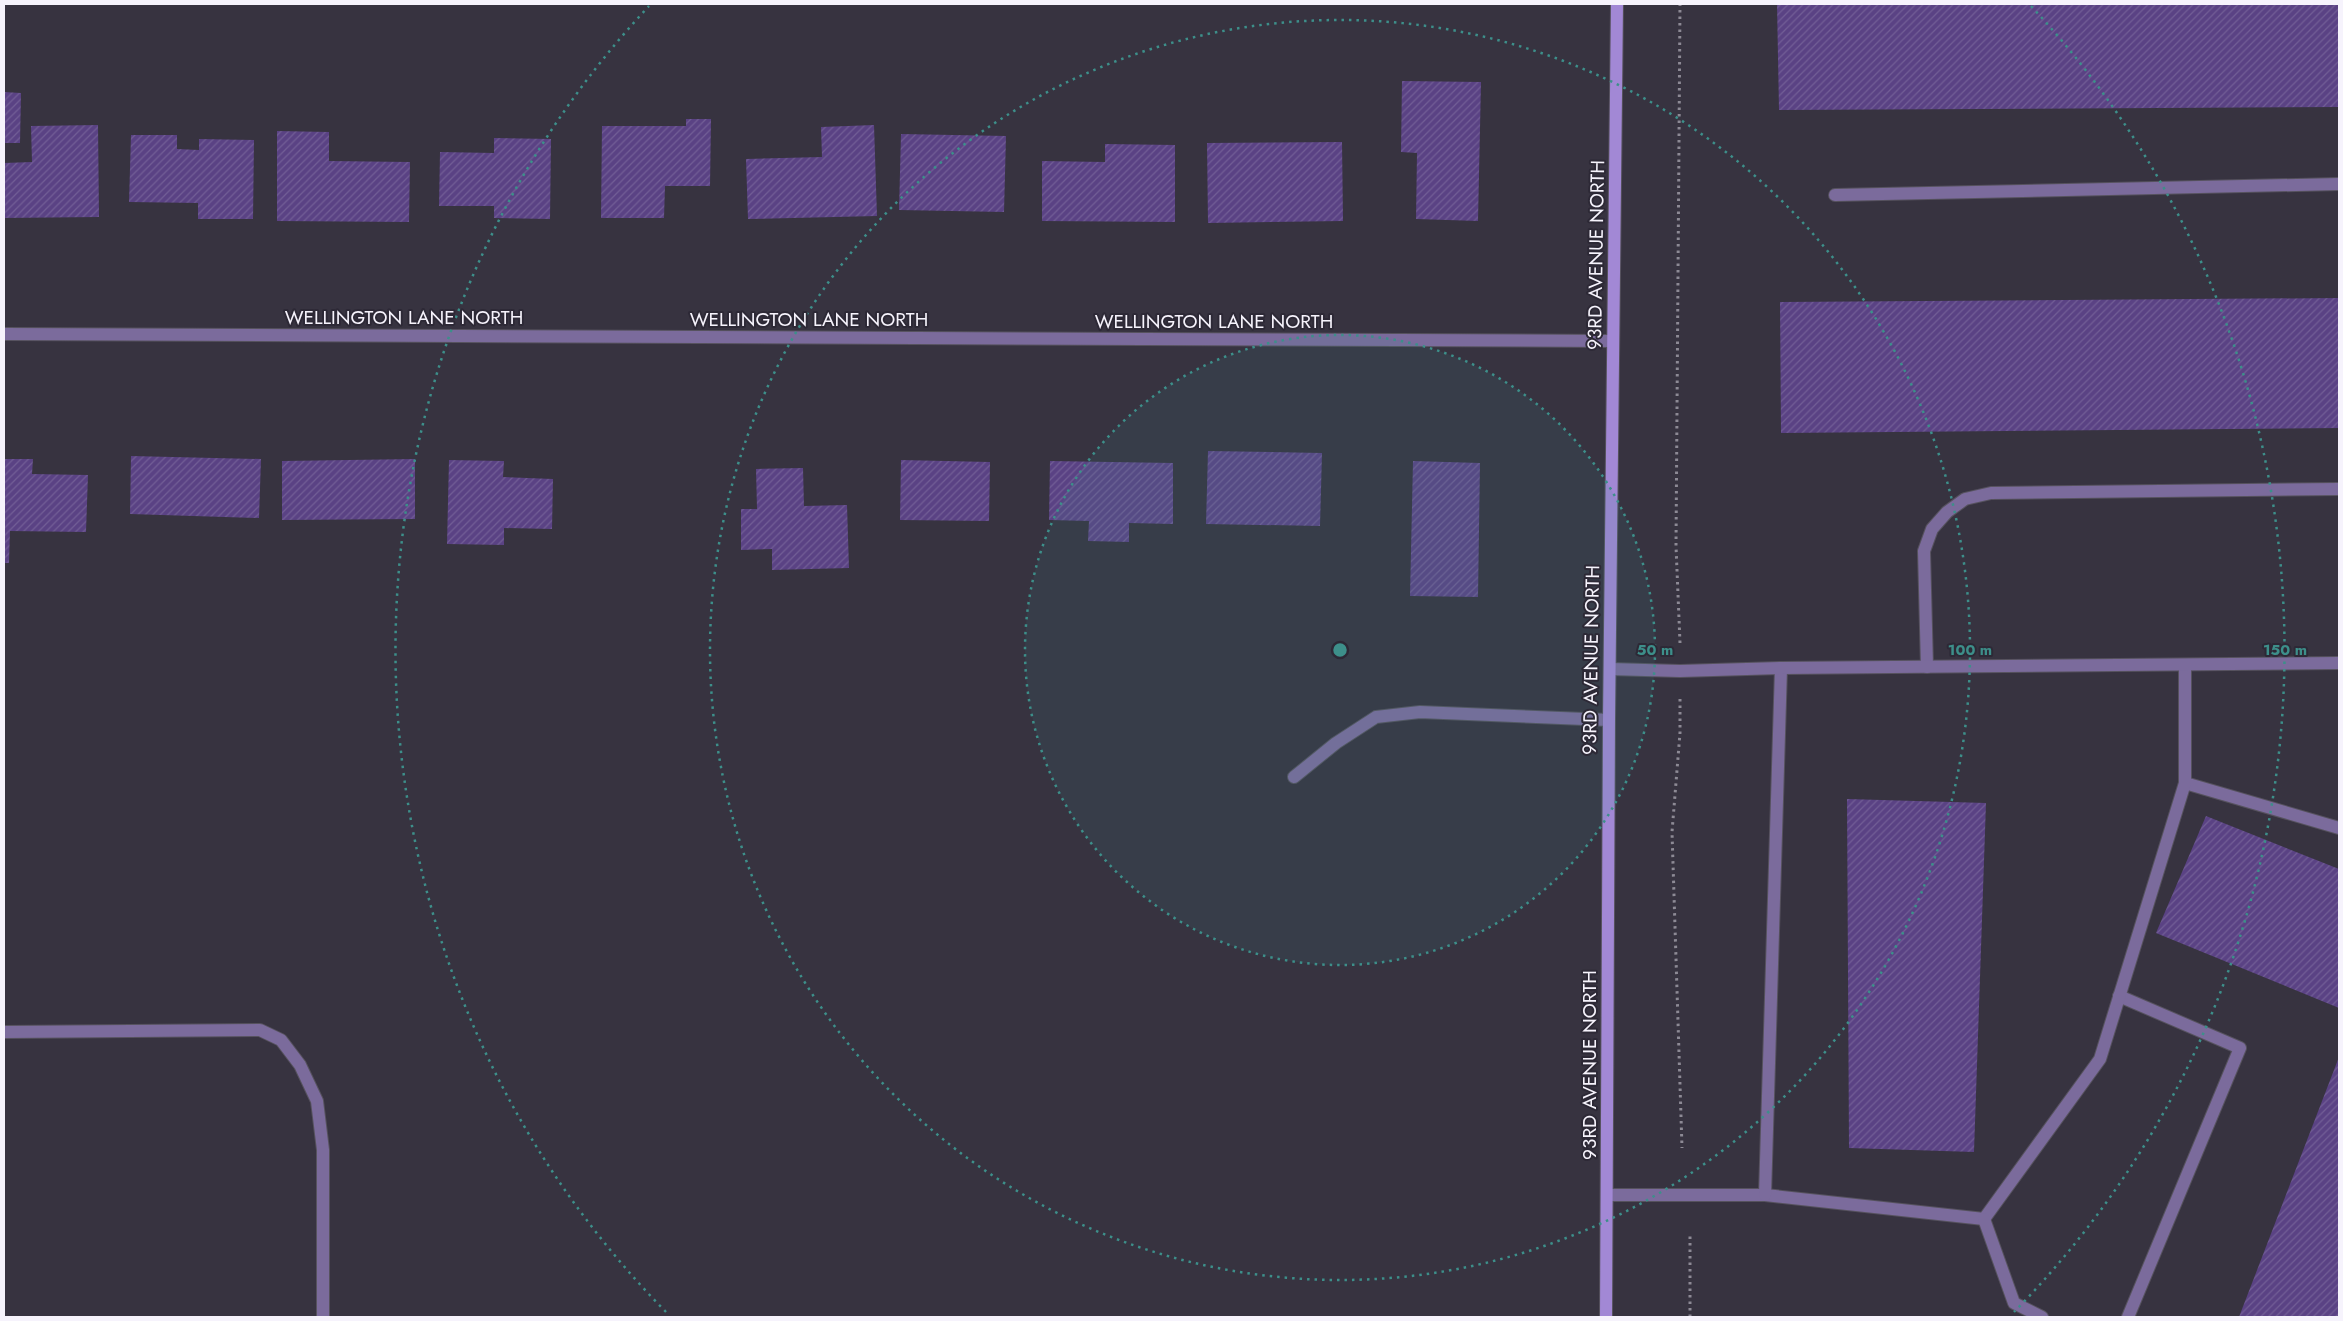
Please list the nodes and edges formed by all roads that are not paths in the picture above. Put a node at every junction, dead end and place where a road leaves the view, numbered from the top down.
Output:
1 (1617, 4) edge
2 (2339, 184) edge
3 (1835, 195) dead end
4 (4, 334) edge
5 (1613, 342) junction
6 (2339, 489) edge
7 (2339, 664) edge
8 (2185, 665) junction
9 (1927, 667) junction
10 (1781, 668) junction
11 (1610, 669) junction
12 (1609, 720) junction
13 (1294, 778) dead end
14 (2185, 783) junction
15 (2339, 828) edge
16 (2119, 996) junction
17 (4, 1032) edge
18 (1608, 1195) junction
19 (1765, 1195) junction
20 (1984, 1219) junction
21 (323, 1317) edge
22 (1606, 1317) edge
23 (2042, 1317) edge
24 (2128, 1317) edge

1 - 5 street, 93RD AVENUE NORTH
2 - 3 street
4 - 5 street, WELLINGTON LANE NORTH
5 - 11 street, 93RD AVENUE NORTH
6 - 9 street
7 - 8 street
8 - 9 street
8 - 14 street
9 - 10 street
10 - 11 street
10 - 19 street
11 - 12 street, 93RD AVENUE NORTH
12 - 13 street
12 - 18 street, 93RD AVENUE NORTH
14 - 15 street
14 - 16 street
16 - 20 street
16 - 24 street
17 - 21 street
18 - 19 street
18 - 22 street, 93RD AVENUE NORTH
19 - 20 street
20 - 23 street

